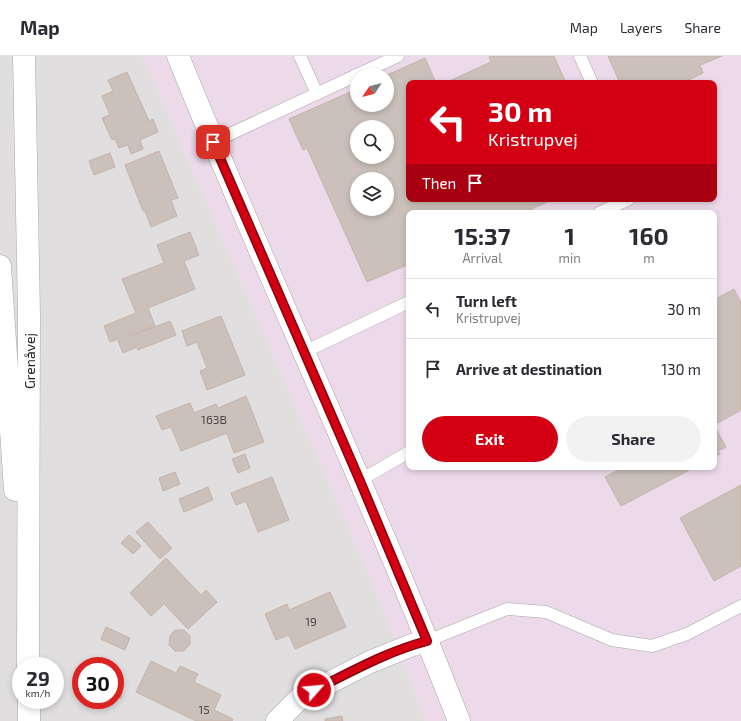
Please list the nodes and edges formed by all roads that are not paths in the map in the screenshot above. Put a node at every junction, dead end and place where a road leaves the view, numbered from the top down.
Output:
1 (24, 56) edge
2 (178, 56) edge
3 (300, 56) edge
4 (398, 56) edge
5 (580, 56) edge
6 (379, 60) edge
7 (367, 68) edge
8 (350, 78) edge
9 (591, 80) edge
10 (317, 94) junction
11 (213, 142) junction
12 (623, 202) edge
13 (605, 210) edge
14 (0, 266) edge
15 (406, 303) edge
16 (304, 352) junction
17 (406, 454) edge
18 (360, 481) junction
19 (741, 606) edge
20 (427, 641) junction
21 (27, 657) edge
22 (28, 657) edge
23 (29, 709) edge
24 (29, 721) edge
25 (277, 721) edge
26 (459, 721) edge

1 - 22 street, Grenåvej
2 - 11 street
3 - 10 lane
4 - 6 lane
5 - 9 lane
6 - 7 lane
8 - 10 lane
10 - 11 lane
11 - 16 street
12 - 13 lane
14 - 21 street, Grenåvej
15 - 16 lane
16 - 18 street
17 - 18 lane
18 - 20 street
19 - 20 lane
20 - 25 street
20 - 26 street
23 - 24 street

